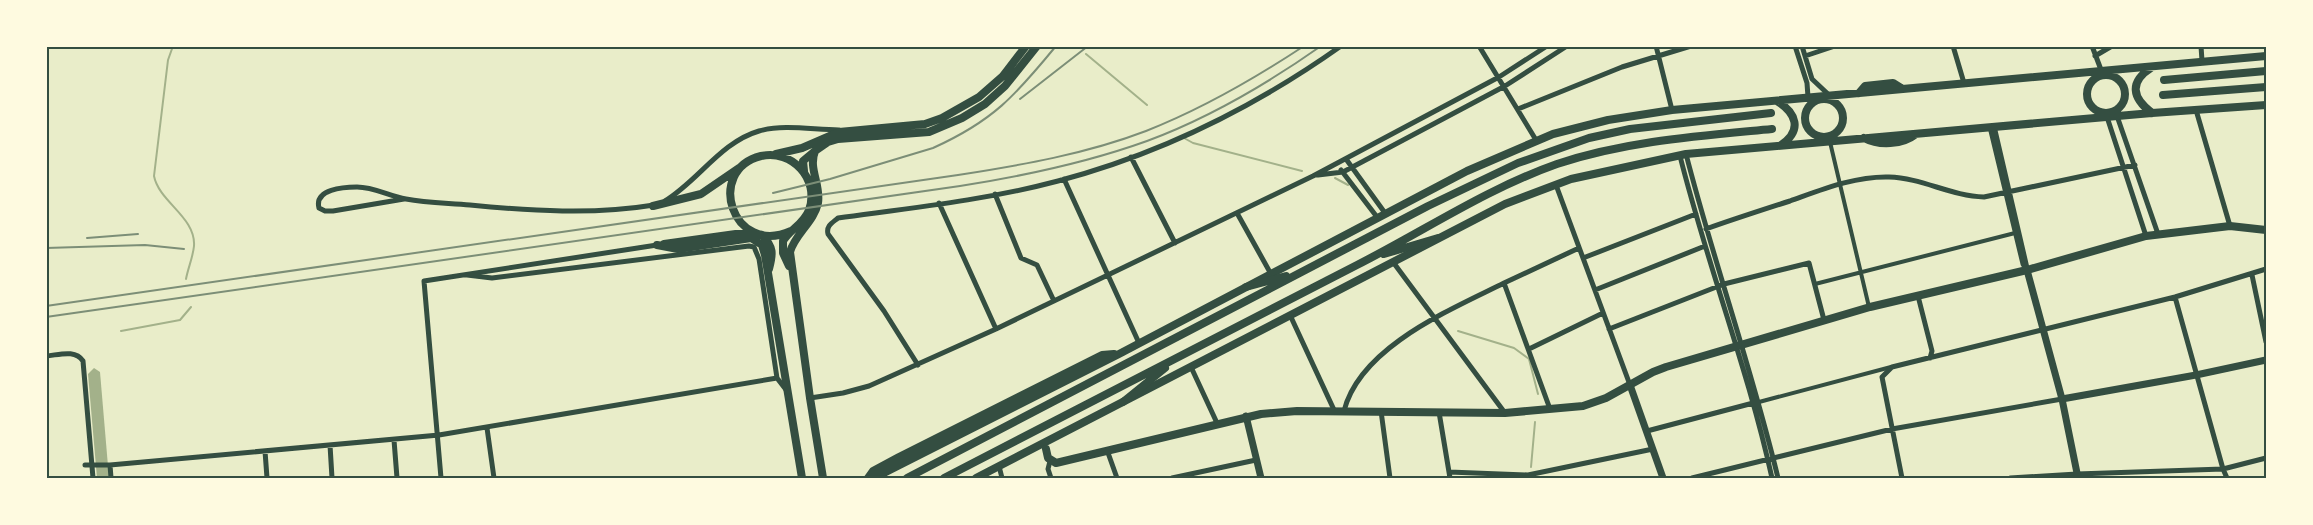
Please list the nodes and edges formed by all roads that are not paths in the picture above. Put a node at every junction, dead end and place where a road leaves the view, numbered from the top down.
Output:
1 (1026, 46) edge
2 (1036, 46) edge
3 (1341, 46) edge
4 (1479, 46) edge
5 (1547, 46) edge
6 (1567, 46) edge
7 (1656, 46) edge
8 (1691, 46) edge
9 (1795, 46) edge
10 (1802, 46) edge
11 (1835, 46) edge
12 (1953, 46) edge
13 (2092, 46) edge
14 (2112, 46) edge
15 (2201, 46) edge
16 (1659, 55) junction
17 (1805, 56) junction
18 (2095, 56) junction
19 (2266, 56) edge
20 (2202, 61) junction
21 (2152, 67) junction
22 (2266, 72) edge
23 (2102, 73) junction
24 (1498, 77) junction
25 (2164, 80) dead end
26 (1964, 83) junction
27 (1505, 86) junction
28 (2266, 87) edge
29 (1829, 95) junction
30 (2163, 95) dead end
31 (1808, 97) junction
32 (1820, 99) junction
33 (1776, 100) junction
34 (2266, 105) edge
35 (1518, 109) junction
36 (1672, 110) junction
37 (2196, 110) junction
38 (2152, 112) junction
39 (1771, 113) dead end
40 (2104, 116) junction
41 (2117, 116) junction
42 (1992, 127) junction
43 (1772, 129) dead end
44 (848, 134) junction
45 (1832, 139) junction
46 (1536, 140) junction
47 (1780, 146) junction
48 (814, 151) junction
49 (772, 155) junction
50 (1683, 155) junction
51 (1131, 157) junction
52 (1346, 159) junction
53 (747, 162) junction
54 (1336, 164) junction
55 (2135, 165) junction
56 (1352, 167) junction
57 (2126, 168) junction
58 (804, 172) junction
59 (1343, 172) junction
60 (1313, 176) junction
61 (1064, 179) junction
62 (1841, 184) junction
63 (1556, 185) junction
64 (2006, 192) junction
65 (995, 194) junction
66 (404, 199) junction
67 (939, 203) junction
68 (653, 206) junction
69 (1702, 212) junction
70 (1237, 213) junction
71 (1381, 215) junction
72 (1694, 215) junction
73 (2230, 226) junction
74 (1706, 229) junction
75 (2266, 230) edge
76 (791, 231) junction
77 (2015, 233) junction
78 (758, 234) junction
79 (2158, 234) junction
80 (2146, 236) junction
81 (1438, 238) junction
82 (1175, 243) junction
83 (1711, 243) junction
84 (657, 245) junction
85 (1704, 246) junction
86 (1579, 248) junction
87 (1583, 258) junction
88 (1369, 259) junction
89 (1393, 262) junction
90 (2266, 269) edge
91 (791, 270) junction
92 (2027, 270) junction
93 (1304, 271) junction
94 (1861, 272) junction
95 (768, 273) junction
96 (1108, 274) junction
97 (1271, 274) junction
98 (467, 275) junction
99 (2252, 275) junction
100 (1504, 283) junction
101 (1724, 284) junction
102 (1815, 284) junction
103 (1246, 287) junction
104 (1716, 287) junction
105 (1595, 290) junction
106 (1918, 296) junction
107 (2175, 297) junction
108 (1054, 301) junction
109 (1870, 307) junction
110 (1603, 313) junction
111 (1290, 315) junction
112 (1436, 317) junction
113 (1824, 320) junction
114 (996, 329) junction
115 (1609, 329) junction
116 (2044, 331) junction
117 (2266, 342) edge
118 (1139, 343) junction
119 (1739, 345) junction
120 (1529, 349) junction
121 (1119, 354) junction
122 (46, 356) edge
123 (1180, 356) junction
124 (1930, 357) junction
125 (2266, 360) edge
126 (918, 365) junction
127 (1191, 367) junction
128 (1892, 367) junction
129 (2196, 375) junction
130 (777, 378) junction
131 (1630, 385) junction
132 (787, 392) junction
133 (810, 398) junction
134 (2062, 399) junction
135 (1123, 402) junction
136 (1756, 402) junction
137 (1551, 410) junction
138 (1381, 411) junction
139 (1340, 412) junction
140 (1439, 412) junction
141 (1505, 413) junction
142 (1246, 416) junction
143 (1217, 423) junction
144 (487, 428) junction
145 (1892, 429) junction
146 (1647, 431) junction
147 (438, 435) junction
148 (1053, 439) junction
149 (394, 440) junction
150 (330, 445) junction
151 (1046, 449) joint
152 (1653, 449) junction
153 (1107, 450) junction
154 (266, 451) junction
155 (2266, 458) edge
156 (1256, 460) junction
157 (1771, 460) junction
158 (1050, 461) junction
159 (85, 465) dead end
160 (110, 465) junction
161 (92, 466) junction
162 (999, 466) junction
163 (821, 469) junction
164 (892, 469) junction
165 (2223, 469) junction
166 (2178, 470) junction
167 (1449, 475) edge
168 (2136, 475) edge
169 (2078, 476) edge
170 (801, 477) edge
171 (93, 478) edge
172 (111, 478) edge
173 (267, 478) edge
174 (333, 478) edge
175 (397, 478) edge
176 (441, 478) edge
177 (494, 478) edge
178 (824, 478) edge
179 (829, 478) edge
180 (868, 478) edge
181 (874, 478) edge
182 (880, 478) edge
183 (907, 478) edge
184 (945, 478) edge
185 (976, 478) edge
186 (1002, 478) edge
187 (1051, 478) edge
188 (1117, 478) edge
189 (1172, 478) edge
190 (1261, 478) edge
191 (1390, 478) edge
192 (1663, 478) edge
193 (1692, 478) edge
194 (1773, 478) edge
195 (1778, 478) edge
196 (1902, 478) edge
197 (2010, 478) edge
198 (2179, 478) edge
199 (2227, 478) edge

1 - 44 main road
2 - 44 main road
3 - 51 street
4 - 24 street
5 - 24 street
6 - 27 street
7 - 16 street
8 - 16 street
9 - 31 street
10 - 17 street
11 - 17 street
12 - 26 street
13 - 18 street
14 - 18 street
15 - 20 street
16 - 35 street
16 - 36 street
17 - 29 street
18 - 23 street
19 - 20 main road
20 - 21 main road
21 - 23 main road
21 - 38 main road
22 - 25 main road
23 - 26 main road
23 - 40 main road
23 - 40 main road
24 - 27 street
24 - 52 street
26 - 29 main road
27 - 35 street
27 - 56 street
28 - 30 main road
29 - 31 main road
29 - 32 main road
31 - 32 main road
31 - 33 main road
32 - 45 main road
32 - 45 main road
33 - 36 main road
33 - 47 main road
34 - 37 main road
35 - 46 street
36 - 46 main road
37 - 38 main road
37 - 73 street
38 - 41 main road
39 - 93 main road
40 - 41 main road
40 - 42 main road
40 - 57 street
41 - 55 street
42 - 45 main road
42 - 64 street
43 - 88 main road
44 - 48 main road
44 - 49 main road
44 - 68 street
45 - 47 main road
45 - 62 street
46 - 71 main road
47 - 50 main road
48 - 58 main road
48 - 91 main road
49 - 53 main road
49 - 58 main road
50 - 63 main road
50 - 69 street
50 - 72 street
51 - 61 street
51 - 82 street
52 - 54 street
52 - 56 street
53 - 68 main road
53 - 78 main road
54 - 59 street
54 - 60 street
55 - 57 street
55 - 79 street
56 - 59 street
56 - 71 street
57 - 64 street
57 - 80 street
58 - 76 main road
59 - 60 street
59 - 71 street
60 - 70 street
61 - 65 street
61 - 96 street
62 - 64 street
62 - 74 street
62 - 94 street
63 - 81 main road
63 - 86 street
64 - 77 street
64 - 92 street
65 - 67 street
65 - 108 street
66 - 66 street
66 - 68 street
67 - 114 street
67 - 126 street
69 - 72 street
69 - 74 street
70 - 82 street
70 - 97 street
71 - 97 main road
72 - 85 street
72 - 87 street
73 - 75 main road
73 - 79 main road
74 - 83 street
76 - 78 main road
76 - 91 main road
77 - 92 street
77 - 94 street
78 - 84 main road
78 - 95 main road
79 - 80 main road
80 - 92 main road
81 - 88 main road
81 - 89 main road
82 - 96 street
83 - 85 street
83 - 101 street
84 - 95 main road
84 - 98 street
85 - 104 street
85 - 105 street
86 - 87 street
86 - 100 street
87 - 105 street
88 - 123 main road
89 - 111 main road
89 - 112 street
90 - 99 street
91 - 133 main road
92 - 106 main road
92 - 116 street
93 - 103 main road
93 - 183 main road
94 - 102 street
94 - 109 street
95 - 132 main road
96 - 108 street
96 - 118 street
97 - 103 main road
98 - 130 street
98 - 147 street
99 - 107 street
99 - 117 street
100 - 112 street
100 - 120 street
101 - 102 street
101 - 104 street
101 - 119 street
102 - 113 street
103 - 118 main road
104 - 115 street
104 - 119 street
105 - 110 street
106 - 109 main road
106 - 124 street
107 - 116 street
107 - 129 street
108 - 114 street
109 - 113 main road
110 - 115 street
110 - 120 street
111 - 127 main road
111 - 139 street
112 - 139 street
112 - 141 street
113 - 119 main road
114 - 126 street
115 - 131 street
116 - 124 street
116 - 134 street
118 - 121 main road
119 - 131 main road
119 - 136 street
120 - 137 street
121 - 164 main road
121 - 180 main road
122 - 161 street
123 - 135 main road
123 - 184 main road
124 - 128 street
125 - 129 street
126 - 133 street
127 - 135 main road
127 - 143 street
128 - 136 street
128 - 145 street
129 - 134 street
129 - 165 street
130 - 132 street
130 - 144 street
131 - 137 main road
131 - 146 street
132 - 170 main road
133 - 163 main road
134 - 145 street
134 - 169 street
135 - 148 main road
136 - 146 street
136 - 157 street
137 - 141 main road
138 - 139 main road
138 - 140 main road
138 - 191 street
139 - 142 main road
140 - 141 main road
140 - 167 street
142 - 143 main road
142 - 156 street
143 - 153 main road
144 - 147 street
144 - 177 street
145 - 157 street
145 - 196 street
146 - 152 street
147 - 149 street
147 - 176 street
148 - 151 main road
148 - 162 main road
149 - 150 street
149 - 175 street
150 - 154 street
150 - 174 street
151 - 158 main road
152 - 167 street
152 - 192 street
153 - 158 main road
153 - 188 street
154 - 160 street
154 - 173 street
155 - 165 street
156 - 189 street
156 - 190 street
157 - 193 street
157 - 194 street
157 - 195 street
158 - 187 street
159 - 161 street
160 - 161 street
160 - 172 street
161 - 171 street
162 - 185 main road
162 - 186 street
163 - 178 main road
163 - 179 main road
164 - 181 main road
164 - 182 main road
165 - 166 street
165 - 199 street
166 - 168 street
166 - 198 street
168 - 169 street
169 - 197 street

